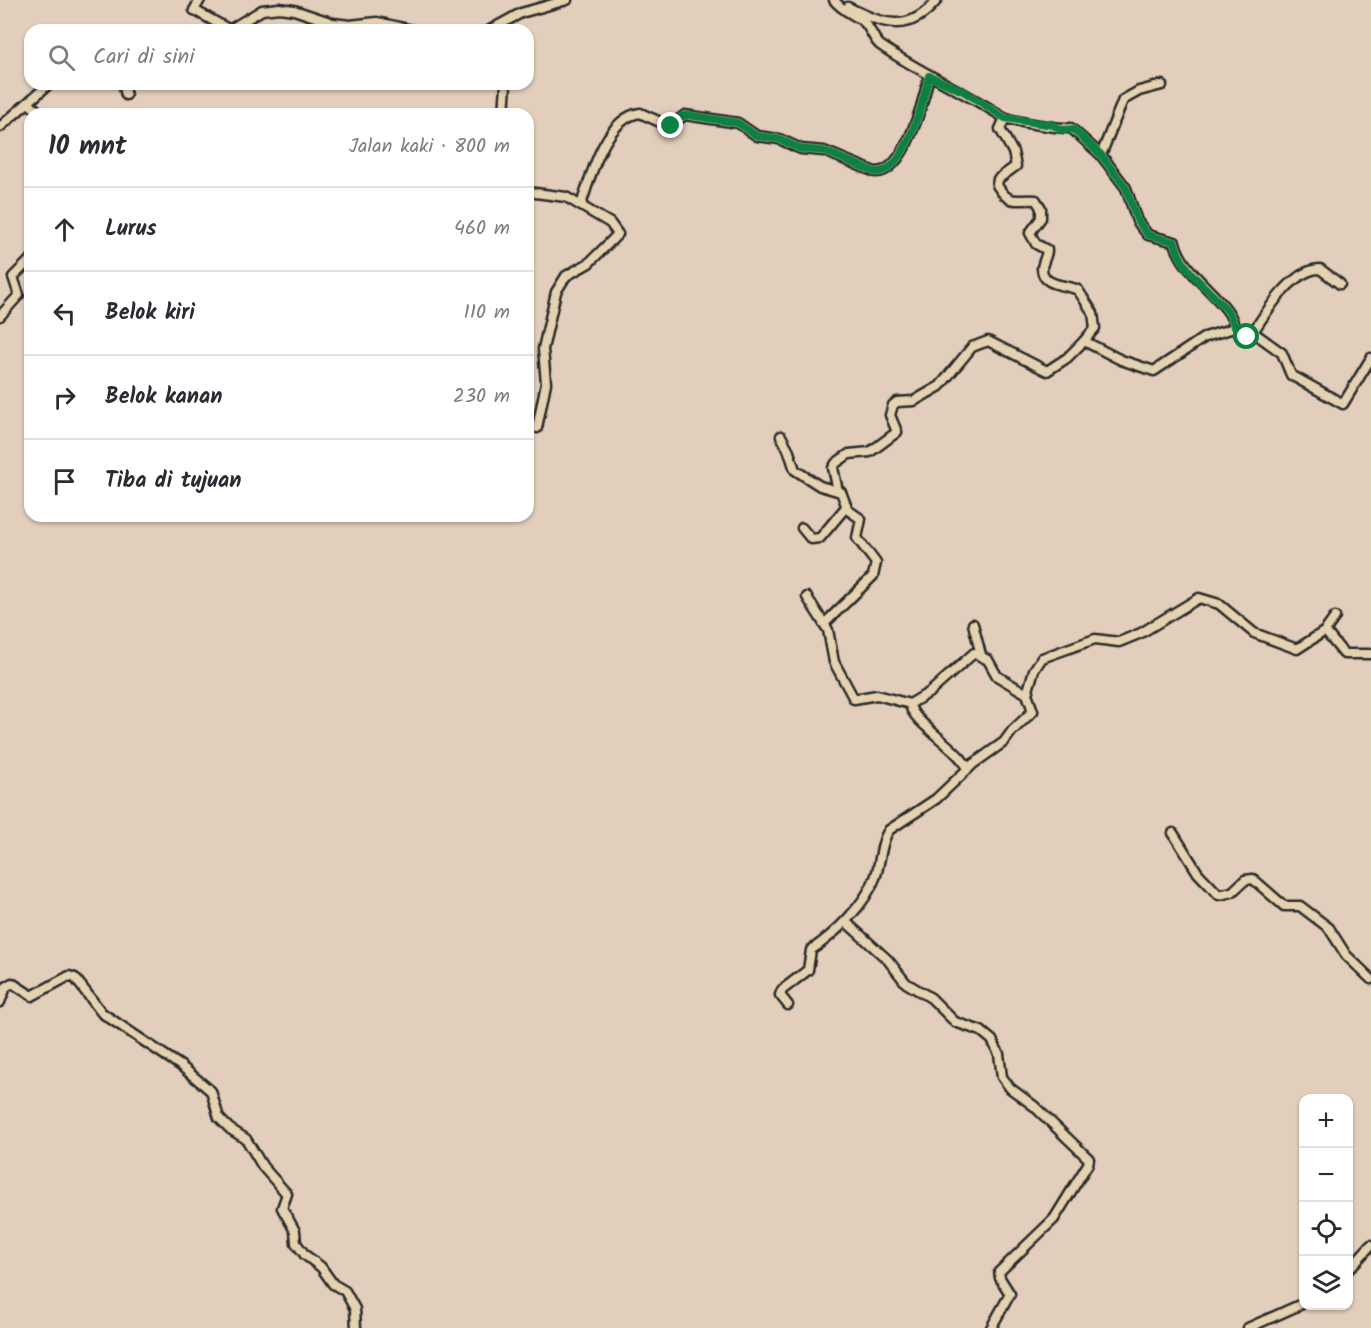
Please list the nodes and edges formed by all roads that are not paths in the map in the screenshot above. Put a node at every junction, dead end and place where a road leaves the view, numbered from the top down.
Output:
1 (200, 0) edge
2 (567, 0) edge
3 (834, 0) edge
4 (937, 0) edge
5 (219, 24) edge
6 (240, 24) edge
7 (342, 24) edge
8 (359, 24) edge
9 (386, 24) edge
10 (501, 24) edge
11 (929, 76) junction
12 (1162, 86) dead end
13 (42, 90) edge
14 (125, 90) edge
15 (506, 90) edge
16 (126, 95) dead end
17 (28, 103) junction
18 (34, 108) edge
19 (504, 108) edge
20 (1003, 122) junction
21 (0, 128) edge
22 (1101, 155) junction
23 (534, 193) edge
24 (581, 205) junction
25 (24, 266) edge
26 (1340, 284) dead end
27 (0, 316) edge
28 (1234, 328) junction
29 (1252, 332) junction
30 (1084, 341) junction
31 (1371, 358) edge
32 (537, 428) dead end
33 (781, 436) dead end
34 (838, 491) junction
35 (846, 507) junction
36 (802, 528) dead end
37 (807, 597) dead end
38 (1335, 617) dead end
39 (824, 624) junction
40 (974, 624) dead end
41 (1325, 631) junction
42 (1371, 654) edge
43 (981, 655) junction
44 (1027, 694) junction
45 (910, 704) junction
46 (968, 769) junction
47 (1173, 833) dead end
48 (846, 922) junction
49 (1371, 979) edge
50 (0, 1002) edge
51 (788, 1005) dead end
52 (1371, 1245) edge
53 (1353, 1265) edge
54 (1299, 1305) edge
55 (356, 1328) edge
56 (991, 1328) edge
57 (1248, 1328) edge

1 - 5 street
2 - 10 street
3 - 4 street
3 - 11 street
6 - 7 street
8 - 9 street
11 - 20 street
11 - 24 street
12 - 22 street
13 - 17 street
14 - 16 street
15 - 19 street
17 - 18 street
17 - 21 street
20 - 22 street
20 - 30 street
22 - 28 street
23 - 24 street
24 - 32 street
25 - 27 street
26 - 29 street
28 - 29 street
28 - 30 street
29 - 31 street
30 - 34 street
33 - 34 street
34 - 35 street
35 - 36 street
35 - 39 street
37 - 39 street
38 - 41 street
39 - 45 street
40 - 43 street
41 - 42 street
41 - 44 street
43 - 44 street
43 - 45 street
44 - 46 street
45 - 46 street
46 - 48 street
47 - 49 street
48 - 51 street
48 - 56 street
50 - 55 street
52 - 53 street
54 - 57 street

